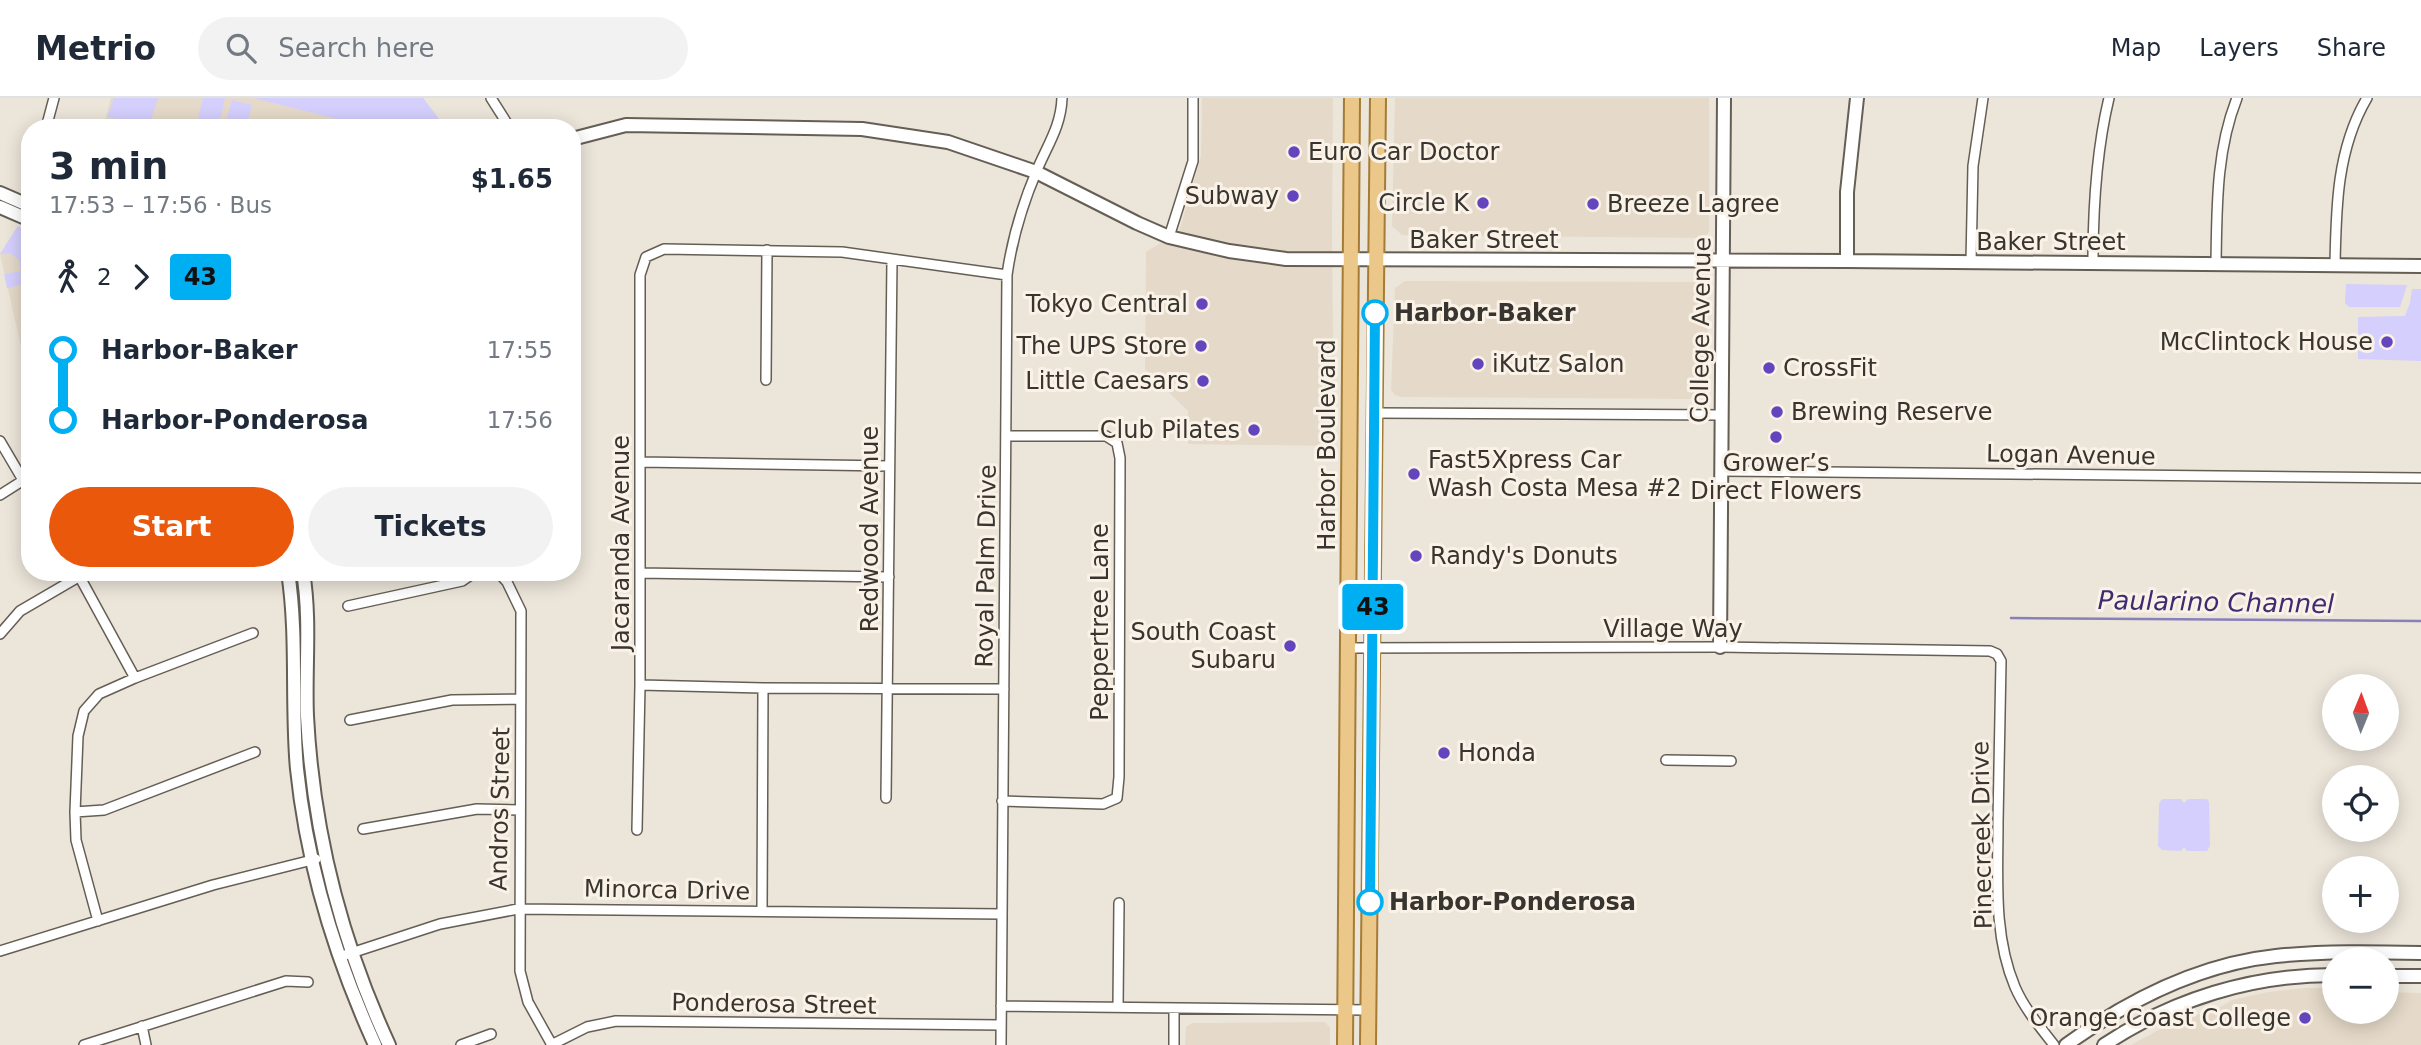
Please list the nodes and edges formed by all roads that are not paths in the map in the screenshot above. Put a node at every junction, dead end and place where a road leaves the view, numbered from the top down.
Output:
1 (54, 98) edge
2 (491, 98) edge
3 (1062, 98) edge
4 (1193, 98) edge
5 (1352, 98) edge
6 (1378, 98) edge
7 (1724, 98) edge
8 (1857, 98) edge
9 (1983, 98) edge
10 (2109, 98) edge
11 (2237, 98) edge
12 (2367, 98) edge
13 (48, 119) edge
14 (504, 119) edge
15 (581, 137) edge
16 (1036, 172) junction
17 (0, 194) edge
18 (21, 202) edge
19 (0, 207) edge
20 (21, 216) edge
21 (1169, 237) junction
22 (767, 250) junction
23 (892, 260) junction
24 (1350, 260) junction
25 (1376, 260) junction
26 (1724, 261) junction
27 (1847, 261) junction
28 (1972, 262) junction
29 (2093, 262) junction
30 (2216, 264) junction
31 (2335, 265) junction
32 (2421, 266) edge
33 (1007, 275) junction
34 (766, 380) dead end
35 (1375, 413) junction
36 (1721, 415) junction
37 (1007, 436) junction
38 (0, 441) edge
39 (641, 462) junction
40 (889, 466) junction
41 (21, 471) edge
42 (1721, 471) junction
43 (2421, 478) edge
44 (21, 481) edge
45 (0, 495) edge
46 (640, 573) junction
47 (889, 577) junction
48 (67, 581) edge
49 (82, 581) edge
50 (289, 581) edge
51 (304, 581) edge
52 (462, 581) edge
53 (506, 581) edge
54 (348, 606) dead end
55 (253, 633) dead end
56 (0, 634) edge
57 (1720, 647) junction
58 (1349, 648) junction
59 (1373, 649) junction
60 (1997, 654) joint
61 (135, 678) junction
62 (640, 685) junction
63 (889, 687) junction
64 (763, 688) junction
65 (1004, 689) junction
66 (520, 699) junction
67 (350, 720) dead end
68 (255, 752) dead end
69 (1666, 760) dead end
70 (1731, 761) dead end
71 (886, 798) dead end
72 (1002, 801) junction
73 (520, 810) junction
74 (75, 812) junction
75 (363, 828) dead end
76 (637, 830) dead end
77 (324, 856) junction
78 (310, 860) junction
79 (1119, 903) dead end
80 (518, 909) junction
81 (762, 910) junction
82 (1002, 914) junction
83 (98, 921) junction
84 (0, 951) edge
85 (2421, 953) edge
86 (345, 955) junction
87 (2322, 976) edge
88 (2399, 976) edge
89 (2421, 976) edge
90 (308, 982) dead end
91 (1001, 1006) junction
92 (1118, 1007) junction
93 (1174, 1009) junction
94 (1345, 1009) junction
95 (1369, 1010) junction
96 (1001, 1025) junction
97 (142, 1026) junction
98 (491, 1034) dead end
99 (84, 1045) edge
100 (146, 1045) edge
101 (375, 1045) edge
102 (389, 1045) edge
103 (461, 1045) edge
104 (552, 1045) edge
105 (1001, 1045) edge
106 (1174, 1045) edge
107 (1345, 1045) edge
108 (1368, 1045) edge
109 (2054, 1045) edge
110 (2066, 1045) edge
111 (2104, 1045) edge

1 - 13 street
2 - 14 street
3 - 16 street, Royal Palm Drive
4 - 21 street
5 - 24 main road, Harbor Boulevard
6 - 25 main road, Harbor Boulevard
7 - 26 street, College Avenue
8 - 27 street
9 - 28 street
10 - 29 street
11 - 30 street
12 - 31 street
15 - 16 street, Baker Street
16 - 21 street, Baker Street
16 - 33 street, Royal Palm Drive
17 - 18 street
19 - 20 street
21 - 24 street, Baker Street
22 - 23 street
22 - 34 street
22 - 39 street, Jacaranda Avenue
23 - 33 street
23 - 40 street, Redwood Avenue
24 - 25 street, Baker Street
24 - 58 main road, Harbor Boulevard
25 - 26 street, Baker Street
25 - 35 main road, Harbor Boulevard
26 - 27 street, Baker Street
26 - 36 street, College Avenue
27 - 28 street, Baker Street
28 - 29 street, Baker Street
29 - 30 street, Baker Street
30 - 31 street, Baker Street
31 - 32 street, Baker Street
33 - 37 street, Royal Palm Drive
35 - 36 street
35 - 59 main road, Harbor Boulevard
36 - 42 street, College Avenue
37 - 65 street, Royal Palm Drive
37 - 72 street, Peppertree Lane
38 - 41 street
39 - 40 street
39 - 46 street, Jacaranda Avenue
40 - 47 street, Redwood Avenue
42 - 43 street, Logan Avenue
42 - 57 street, College Avenue
44 - 45 street
46 - 47 street
46 - 62 street, Jacaranda Avenue
47 - 63 street, Redwood Avenue
48 - 56 street
49 - 61 street
50 - 78 street
51 - 77 street
52 - 54 street
53 - 66 street, Andros Street
55 - 61 street
57 - 59 street, Village Way
57 - 60 street, Village Way
58 - 59 street, Village Way
58 - 94 main road, Harbor Boulevard
59 - 95 main road, Harbor Boulevard
60 - 109 street, Pinecreek Drive
61 - 74 street
62 - 64 street
62 - 76 street, Jacaranda Avenue
63 - 64 street
63 - 65 street
63 - 71 street, Redwood Avenue
64 - 81 street
65 - 72 street, Royal Palm Drive
66 - 67 street
66 - 73 street, Andros Street
68 - 74 street
69 - 70 street
72 - 82 street, Royal Palm Drive
73 - 75 street
73 - 80 street, Andros Street
74 - 83 street
77 - 78 street
77 - 86 street
78 - 83 street
78 - 86 street
79 - 92 street
80 - 81 street, Minorca Drive
80 - 86 street, Minorca Drive
80 - 104 street, Andros Street
81 - 82 street, Minorca Drive
82 - 91 street, Royal Palm Drive
83 - 84 street
85 - 110 street
86 - 101 street
86 - 102 street
87 - 111 street
88 - 89 street
90 - 97 street
91 - 92 street
91 - 96 street, Royal Palm Drive
92 - 93 street
93 - 94 street
93 - 106 street
94 - 95 street
94 - 107 main road, Harbor Boulevard
95 - 108 main road, Harbor Boulevard
96 - 104 street, Ponderosa Street
96 - 105 street, Royal Palm Drive
97 - 99 street
97 - 100 street
98 - 103 street

